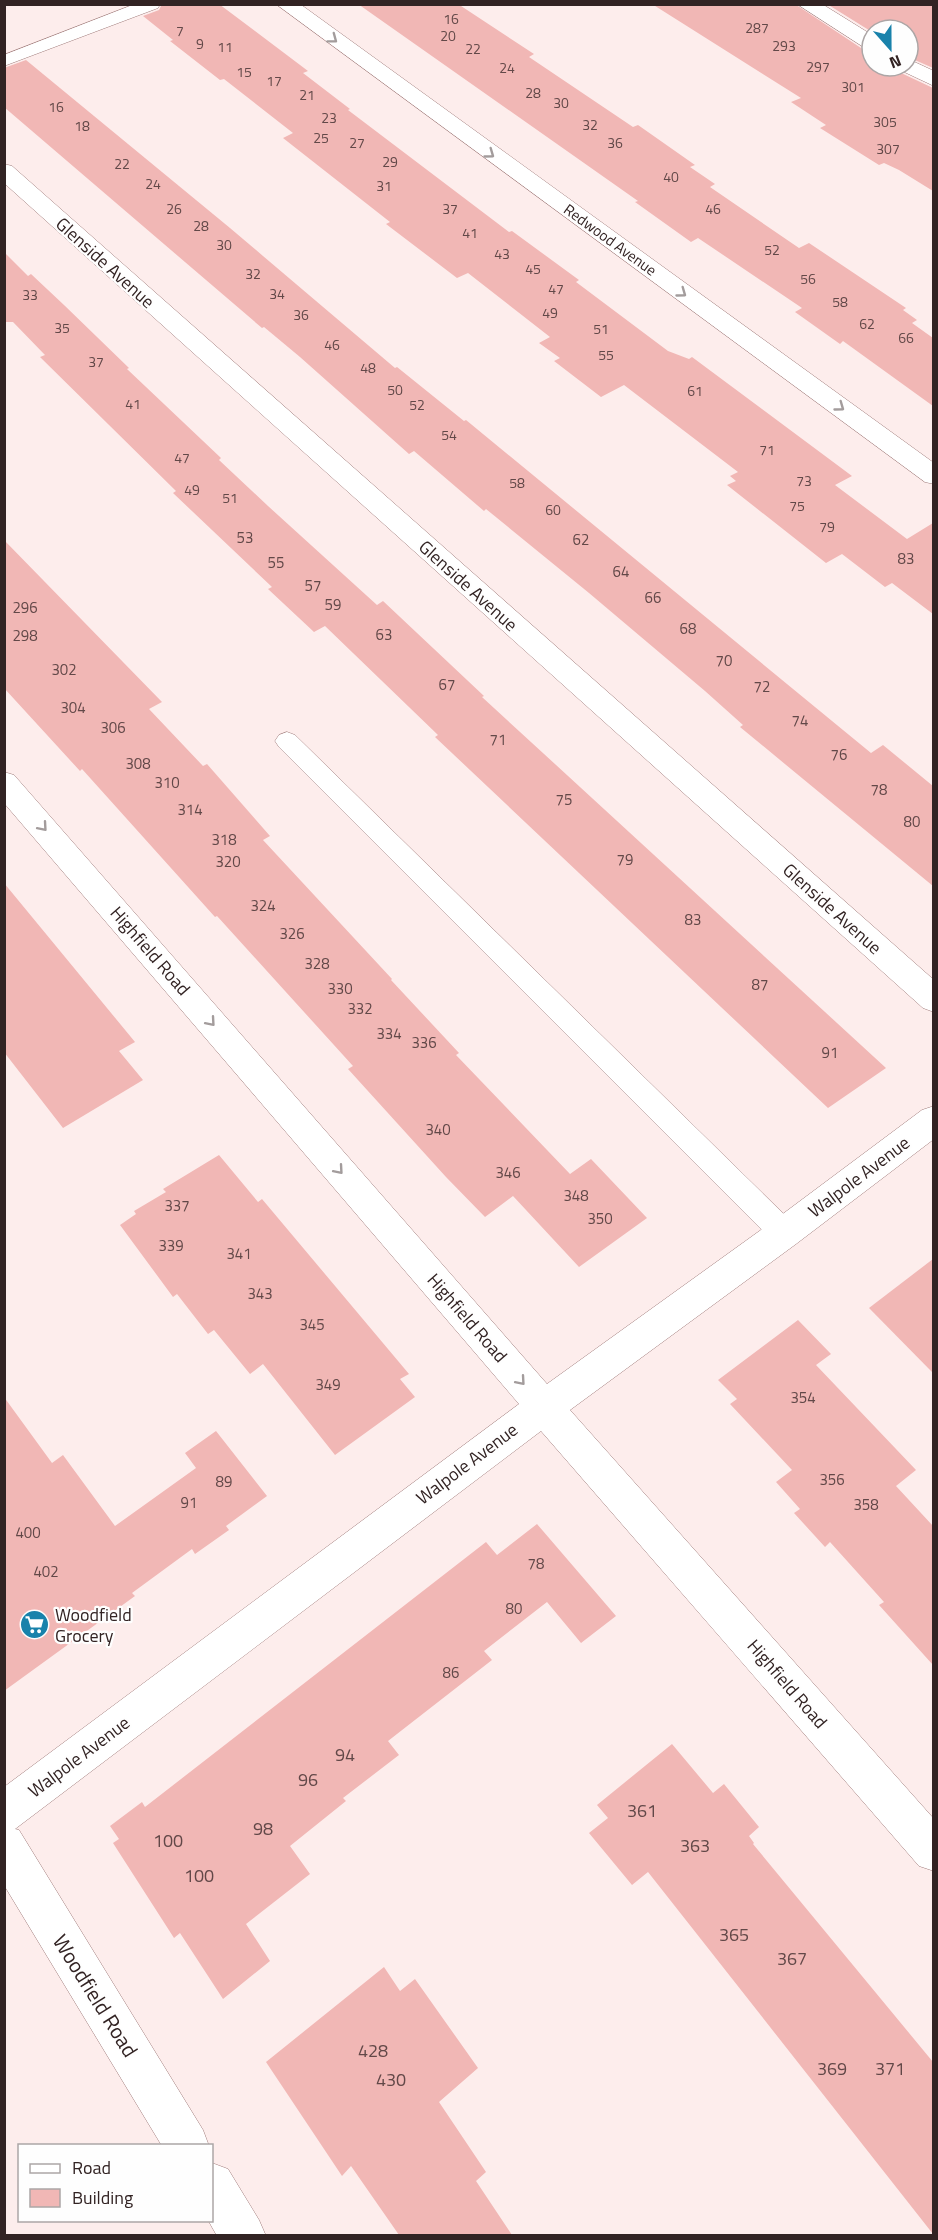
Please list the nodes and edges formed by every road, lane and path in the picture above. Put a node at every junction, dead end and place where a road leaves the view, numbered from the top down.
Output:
1 (152, 4) edge
2 (286, 4) edge
3 (807, 4) edge
4 (860, 37) edge
5 (4, 61) edge
6 (920, 72) edge
7 (933, 80) edge
8 (4, 171) edge
9 (933, 476) edge
10 (287, 741) dead end
11 (4, 783) edge
12 (933, 999) edge
13 (933, 1120) edge
14 (784, 1233) junction
15 (544, 1407) junction
16 (4, 1814) edge
17 (4, 1845) edge
18 (933, 1851) edge
19 (187, 2144) edge
20 (213, 2187) edge
21 (243, 2235) edge

1 - 5 lane
2 -> 9 street, Redwood Avenue
3 - 4 street
6 - 7 street
8 - 12 street, Glenside Avenue
10 - 14 lane
11 -> 15 street, Highfield Road
13 - 14 street, Walpole Avenue
14 - 15 street, Walpole Avenue
15 - 16 street, Walpole Avenue
15 - 18 street, Highfield Road
17 - 19 street, Woodfield Road
20 - 21 street

